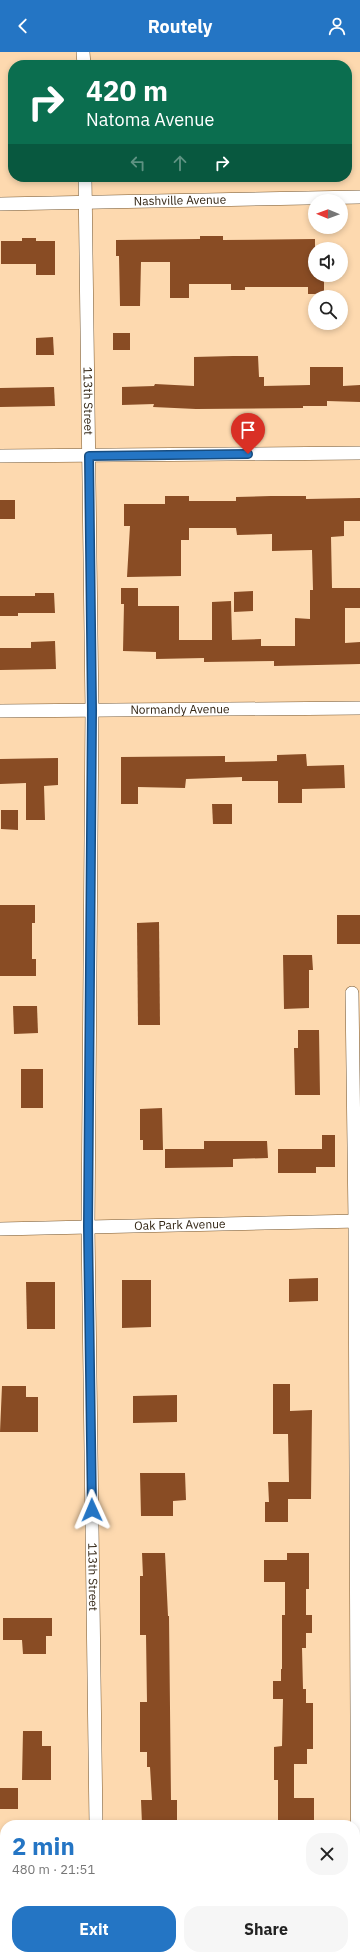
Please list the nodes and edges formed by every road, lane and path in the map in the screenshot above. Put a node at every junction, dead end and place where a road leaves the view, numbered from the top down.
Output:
1 (85, 182) edge
2 (360, 197) edge
3 (86, 202) junction
4 (0, 204) edge
5 (360, 452) edge
6 (0, 456) edge
7 (89, 456) junction
8 (360, 708) edge
9 (92, 710) junction
10 (0, 711) edge
11 (352, 993) dead end
12 (358, 1221) edge
13 (88, 1227) junction
14 (0, 1229) edge
15 (96, 1820) edge
16 (358, 1820) edge

1 - 3 street, 113th Street
2 - 3 street, Nashville Avenue
3 - 4 street, Nashville Avenue
3 - 7 street, 113th Street
5 - 7 street
6 - 7 street
7 - 9 street, 113th Street
8 - 9 street, Normandy Avenue
9 - 10 street, Normandy Avenue
9 - 13 street, 113th Street
11 - 12 street
12 - 13 street, Oak Park Avenue
12 - 16 street
13 - 14 street, Oak Park Avenue
13 - 15 street, 113th Street

